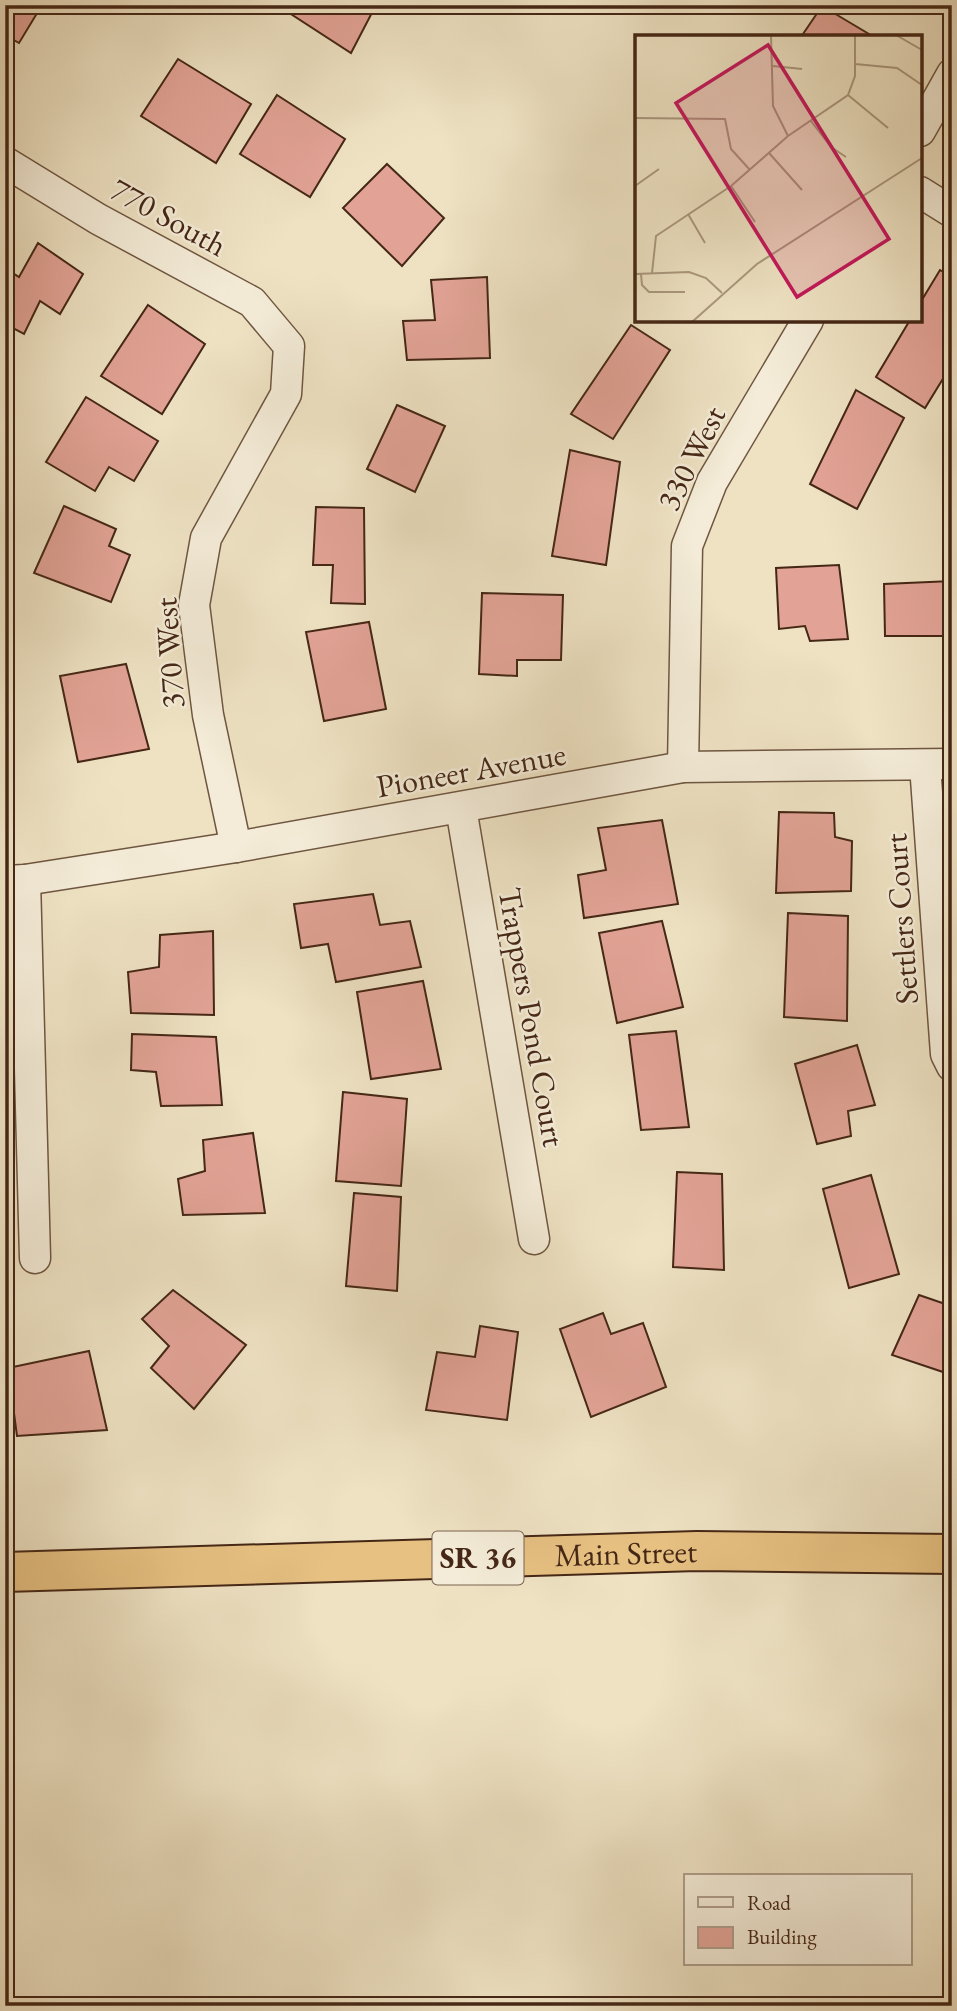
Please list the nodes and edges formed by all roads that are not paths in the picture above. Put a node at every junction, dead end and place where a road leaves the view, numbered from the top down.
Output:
1 (952, 74) edge
2 (922, 127) edge
3 (5, 162) edge
4 (922, 193) edge
5 (952, 212) edge
6 (807, 322) edge
7 (289, 346) joint
8 (939, 764) edge
9 (683, 767) junction
10 (461, 808) junction
11 (236, 847) junction
12 (15, 880) edge
13 (952, 1066) edge
14 (534, 1239) dead end
15 (34, 1258) dead end
16 (952, 1555) edge
17 (5, 1573) edge

1 - 2 street
3 - 7 street, 770 South
4 - 5 street
6 - 9 street, 330 West
7 - 11 street, 370 West
8 - 9 street, Pioneer Avenue
8 - 13 street, Settlers Court
9 - 10 street, Pioneer Avenue
10 - 11 street, Pioneer Avenue
10 - 14 street, Trappers Pond Court
11 - 12 street, Pioneer Avenue
12 - 15 street
16 - 17 highway, Main Street / SR 36

